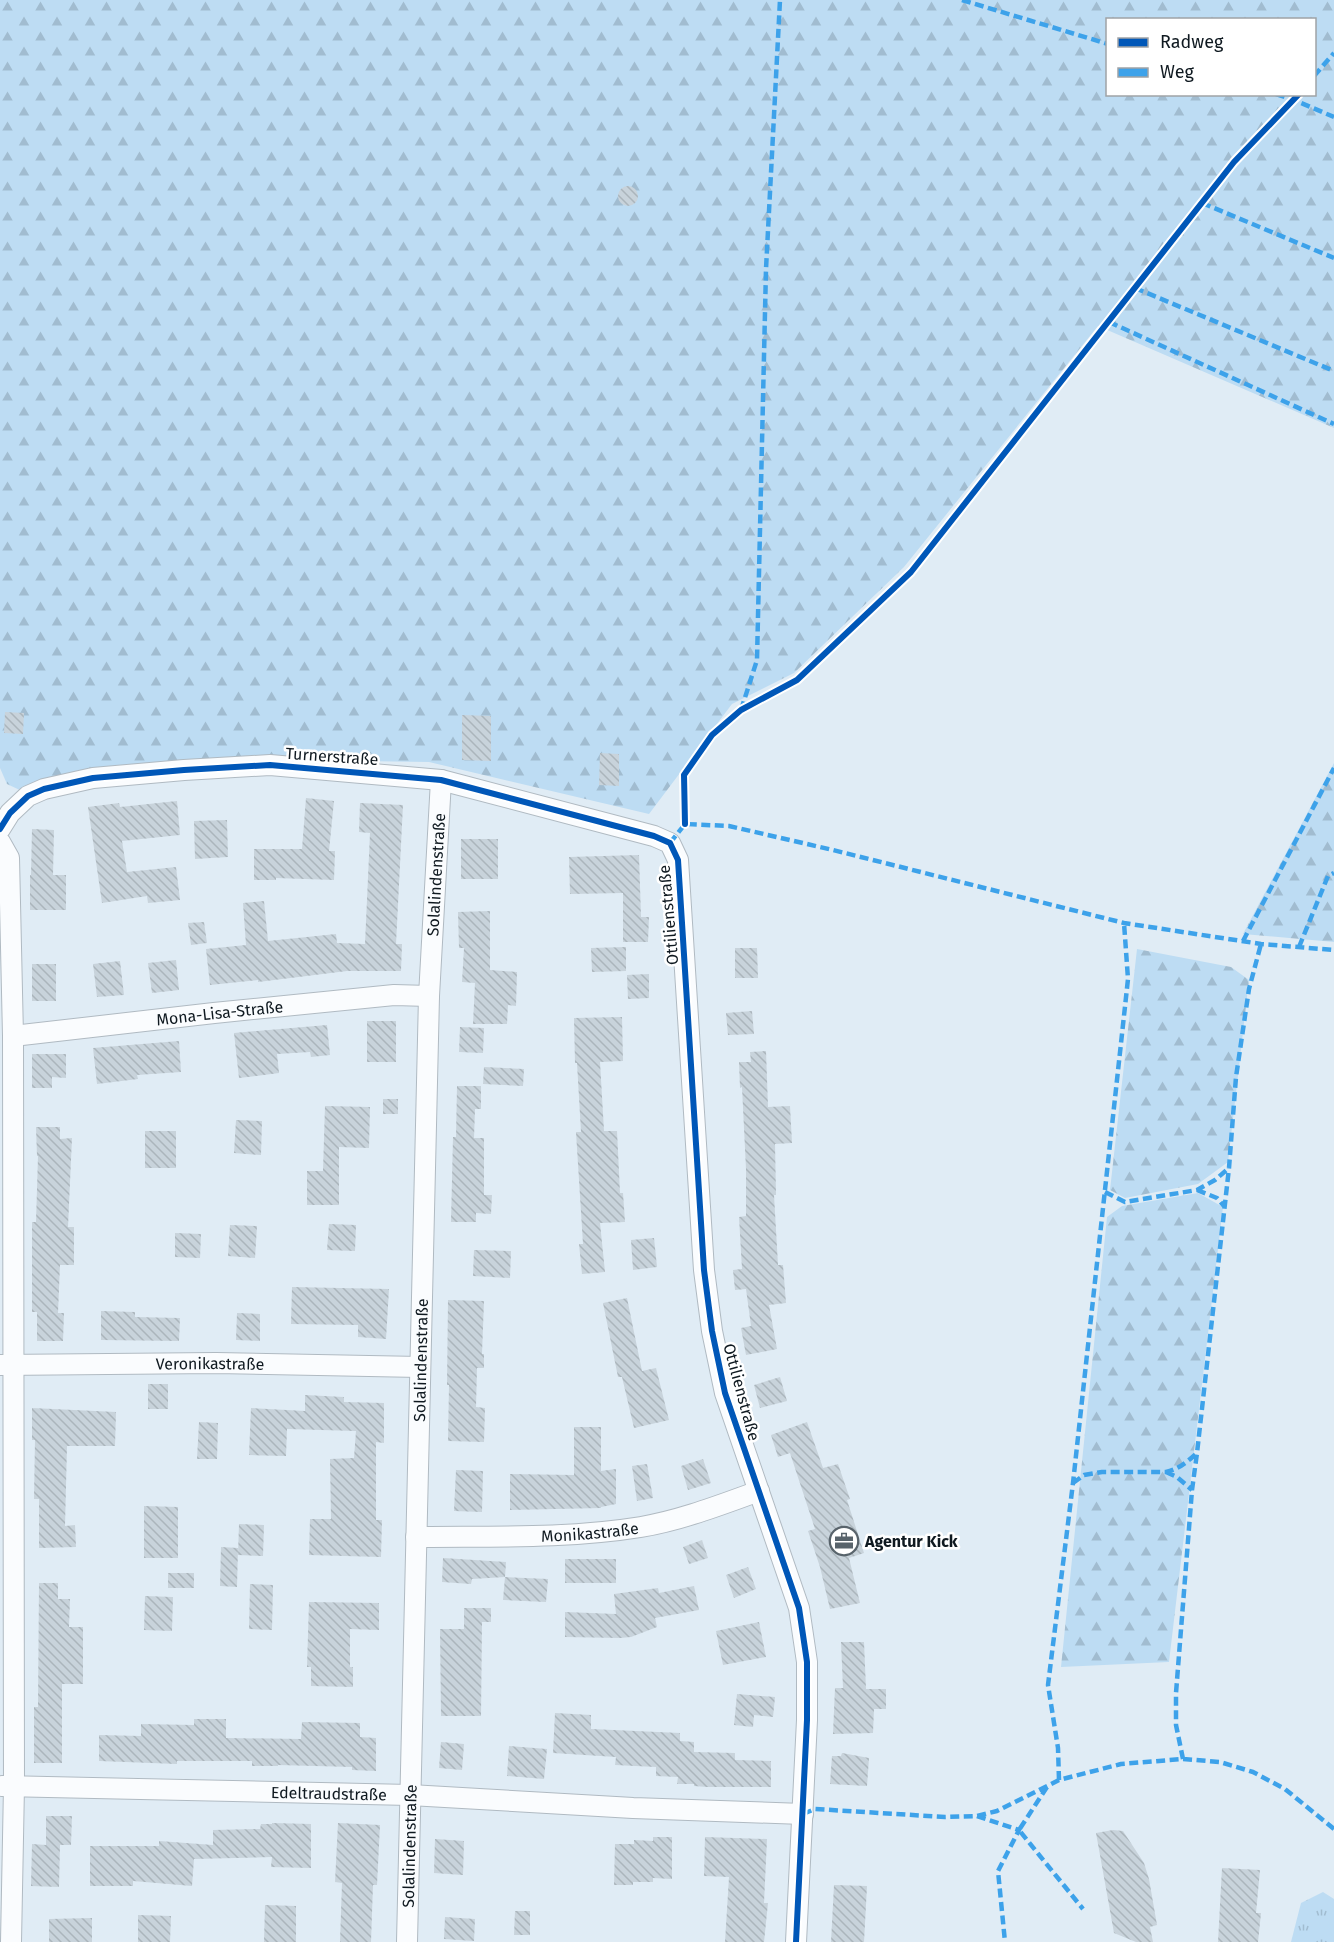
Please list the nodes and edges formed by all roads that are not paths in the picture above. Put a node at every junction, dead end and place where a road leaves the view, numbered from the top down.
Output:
1 (441, 780) junction
2 (0, 828) edge
3 (0, 842) edge
4 (670, 843) joint
5 (429, 996) junction
6 (14, 1036) junction
7 (7, 1365) edge
8 (420, 1367) junction
9 (759, 1491) junction
10 (416, 1537) junction
11 (7, 1786) edge
12 (410, 1796) junction
13 (803, 1814) junction
14 (11, 1942) edge
15 (407, 1942) edge
16 (796, 1942) edge

1 - 2 street, Turnerstraße
1 - 4 street, Turnerstraße
1 - 5 street, Solalindenstraße
3 - 6 street
4 - 9 street, Ottilienstraße
5 - 6 street, Mona-Lisa-Straße
5 - 8 street, Solalindenstraße
6 - 7 street
7 - 8 street, Veronikastraße
7 - 11 street
8 - 10 street, Solalindenstraße
9 - 10 street, Monikastraße
9 - 13 street, Ottilienstraße
10 - 12 street, Solalindenstraße
11 - 12 street, Edeltraudstraße
11 - 14 street
12 - 13 street, Edeltraudstraße
12 - 15 street, Solalindenstraße
13 - 16 street, Ottilienstraße

